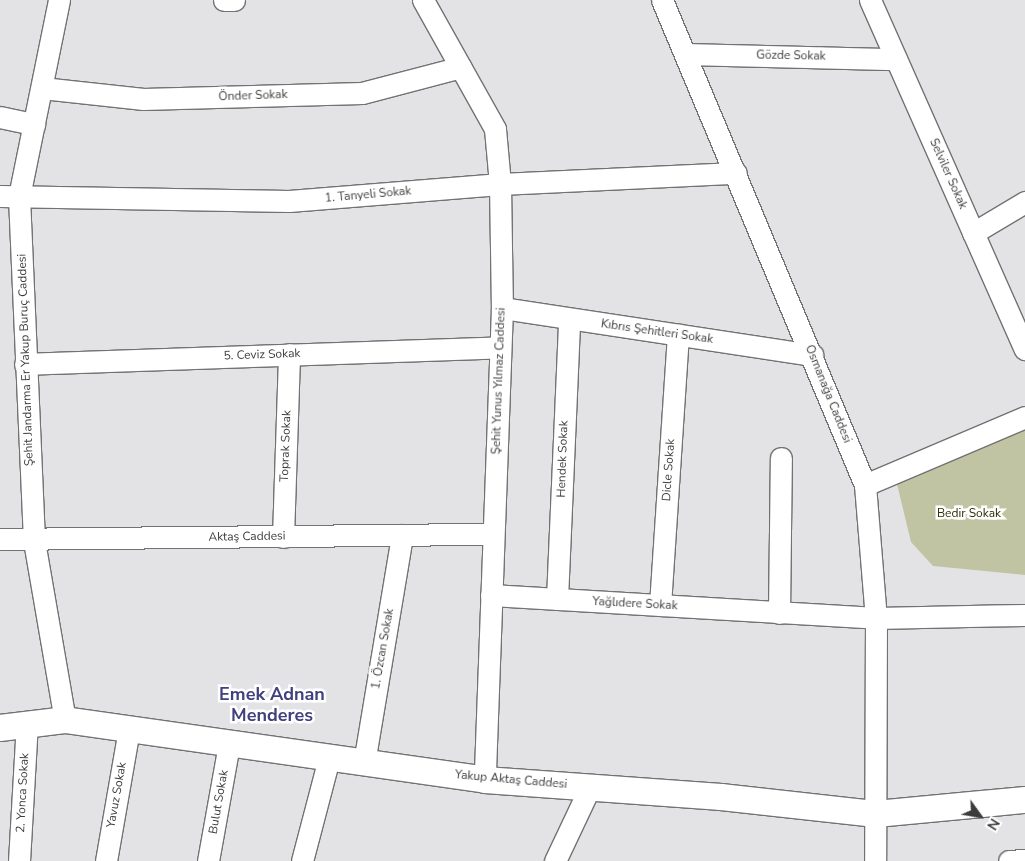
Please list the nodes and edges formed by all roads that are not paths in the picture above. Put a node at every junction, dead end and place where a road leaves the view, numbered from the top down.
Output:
1 (59, 0) edge
2 (224, 0) edge
3 (234, 0) edge
4 (424, 0) edge
5 (662, 0) edge
6 (870, 0) edge
7 (686, 54) junction
8 (896, 59) junction
9 (461, 67) junction
10 (42, 88) junction
11 (0, 118) edge
12 (34, 124) junction
13 (736, 173) junction
14 (500, 184) junction
15 (10, 197) edge
16 (1025, 202) edge
17 (973, 233) junction
18 (502, 308) junction
19 (569, 319) junction
20 (678, 335) junction
21 (500, 347) junction
22 (1025, 349) edge
23 (289, 354) junction
24 (812, 355) junction
25 (25, 364) junction
26 (1025, 417) edge
27 (782, 458) dead end
28 (865, 485) junction
29 (493, 534) junction
30 (402, 535) junction
31 (283, 537) junction
32 (0, 539) edge
33 (34, 541) junction
34 (491, 595) junction
35 (557, 599) junction
36 (660, 605) junction
37 (778, 612) junction
38 (1025, 615) edge
39 (876, 618) junction
40 (65, 720) junction
41 (26, 724) junction
42 (0, 728) edge
43 (129, 729) junction
44 (229, 744) junction
45 (329, 758) junction
46 (364, 763) junction
47 (485, 780) junction
48 (590, 787) junction
49 (1025, 800) edge
50 (876, 814) junction
51 (1025, 860) edge
52 (19, 861) edge
53 (106, 861) edge
54 (208, 861) edge
55 (302, 861) edge
56 (555, 861) edge
57 (876, 861) edge
58 (1009, 861) edge

1 - 10 street, Şehit Jandarma Er Yakup Buruç Caddesi
2 - 3 street
4 - 9 street, Şehit Yunus Yılmaz Caddesi
5 - 7 street, Osmanağa Caddesi
6 - 8 street, Selviler Sokak
7 - 8 street, Gözde Sokak
7 - 13 street, Osmanağa Caddesi
8 - 17 street, Selviler Sokak
9 - 10 street, Önder Sokak
9 - 14 street, Şehit Yunus Yılmaz Caddesi
10 - 12 street, Şehit Jandarma Er Yakup Buruç Caddesi
11 - 12 street
12 - 15 street, Şehit Jandarma Er Yakup Buruç Caddesi
13 - 14 street, 1. Tanyeli Sokak
13 - 24 street, Osmanağa Caddesi
14 - 15 street, 1. Tanyeli Sokak
14 - 18 street, Şehit Yunus Yılmaz Caddesi
15 - 25 street, Şehit Jandarma Er Yakup Buruç Caddesi
16 - 17 street
17 - 22 street, Selviler Sokak
18 - 19 street, Kıbrıs Şehitleri Sokak
18 - 21 street, Şehit Yunus Yılmaz Caddesi
19 - 20 street, Kıbrıs Şehitleri Sokak
19 - 35 street, Hendek Sokak
20 - 24 street, Kıbrıs Şehitleri Sokak
20 - 36 street, Dicle Sokak
21 - 23 street, 5. Ceviz Sokak
21 - 29 street, Şehit Yunus Yılmaz Caddesi
23 - 25 street, 5. Ceviz Sokak
23 - 31 street, Toprak Sokak
24 - 28 street, Osmanağa Caddesi
25 - 33 street, Şehit Jandarma Er Yakup Buruç Caddesi
26 - 28 street
27 - 37 street
28 - 39 street, Osmanağa Caddesi
29 - 30 street, Aktaş Caddesi
29 - 34 street, Şehit Yunus Yılmaz Caddesi
30 - 31 street, Aktaş Caddesi
30 - 46 street, 1. Özcan Sokak
31 - 33 street, Aktaş Caddesi
32 - 33 street, Aktaş Caddesi
33 - 40 street, Şehit Jandarma Er Yakup Buruç Caddesi
34 - 35 street, Yağlıdere Sokak
34 - 47 street, Şehit Yunus Yılmaz Caddesi
35 - 36 street, Yağlıdere Sokak
36 - 37 street, Yağlıdere Sokak
37 - 39 street, Yağlıdere Sokak
38 - 39 street, Yağlıdere Sokak
39 - 50 street, Osmanağa Caddesi
40 - 41 main road, Yakup Aktaş Caddesi
40 - 43 main road, Yakup Aktaş Caddesi
41 - 42 main road, Yakup Aktaş Caddesi
41 - 52 street, 2. Yonca Sokak
43 - 44 main road, Yakup Aktaş Caddesi
43 - 53 street, Yavuz Sokak
44 - 45 main road, Yakup Aktaş Caddesi
44 - 54 street, Bulut Sokak
45 - 46 main road, Yakup Aktaş Caddesi
45 - 55 street
46 - 47 main road, Yakup Aktaş Caddesi
47 - 48 main road, Yakup Aktaş Caddesi
48 - 50 main road, Yakup Aktaş Caddesi
48 - 56 street
49 - 50 main road, Yakup Aktaş Caddesi
50 - 57 street, Osmanağa Caddesi
51 - 58 street

